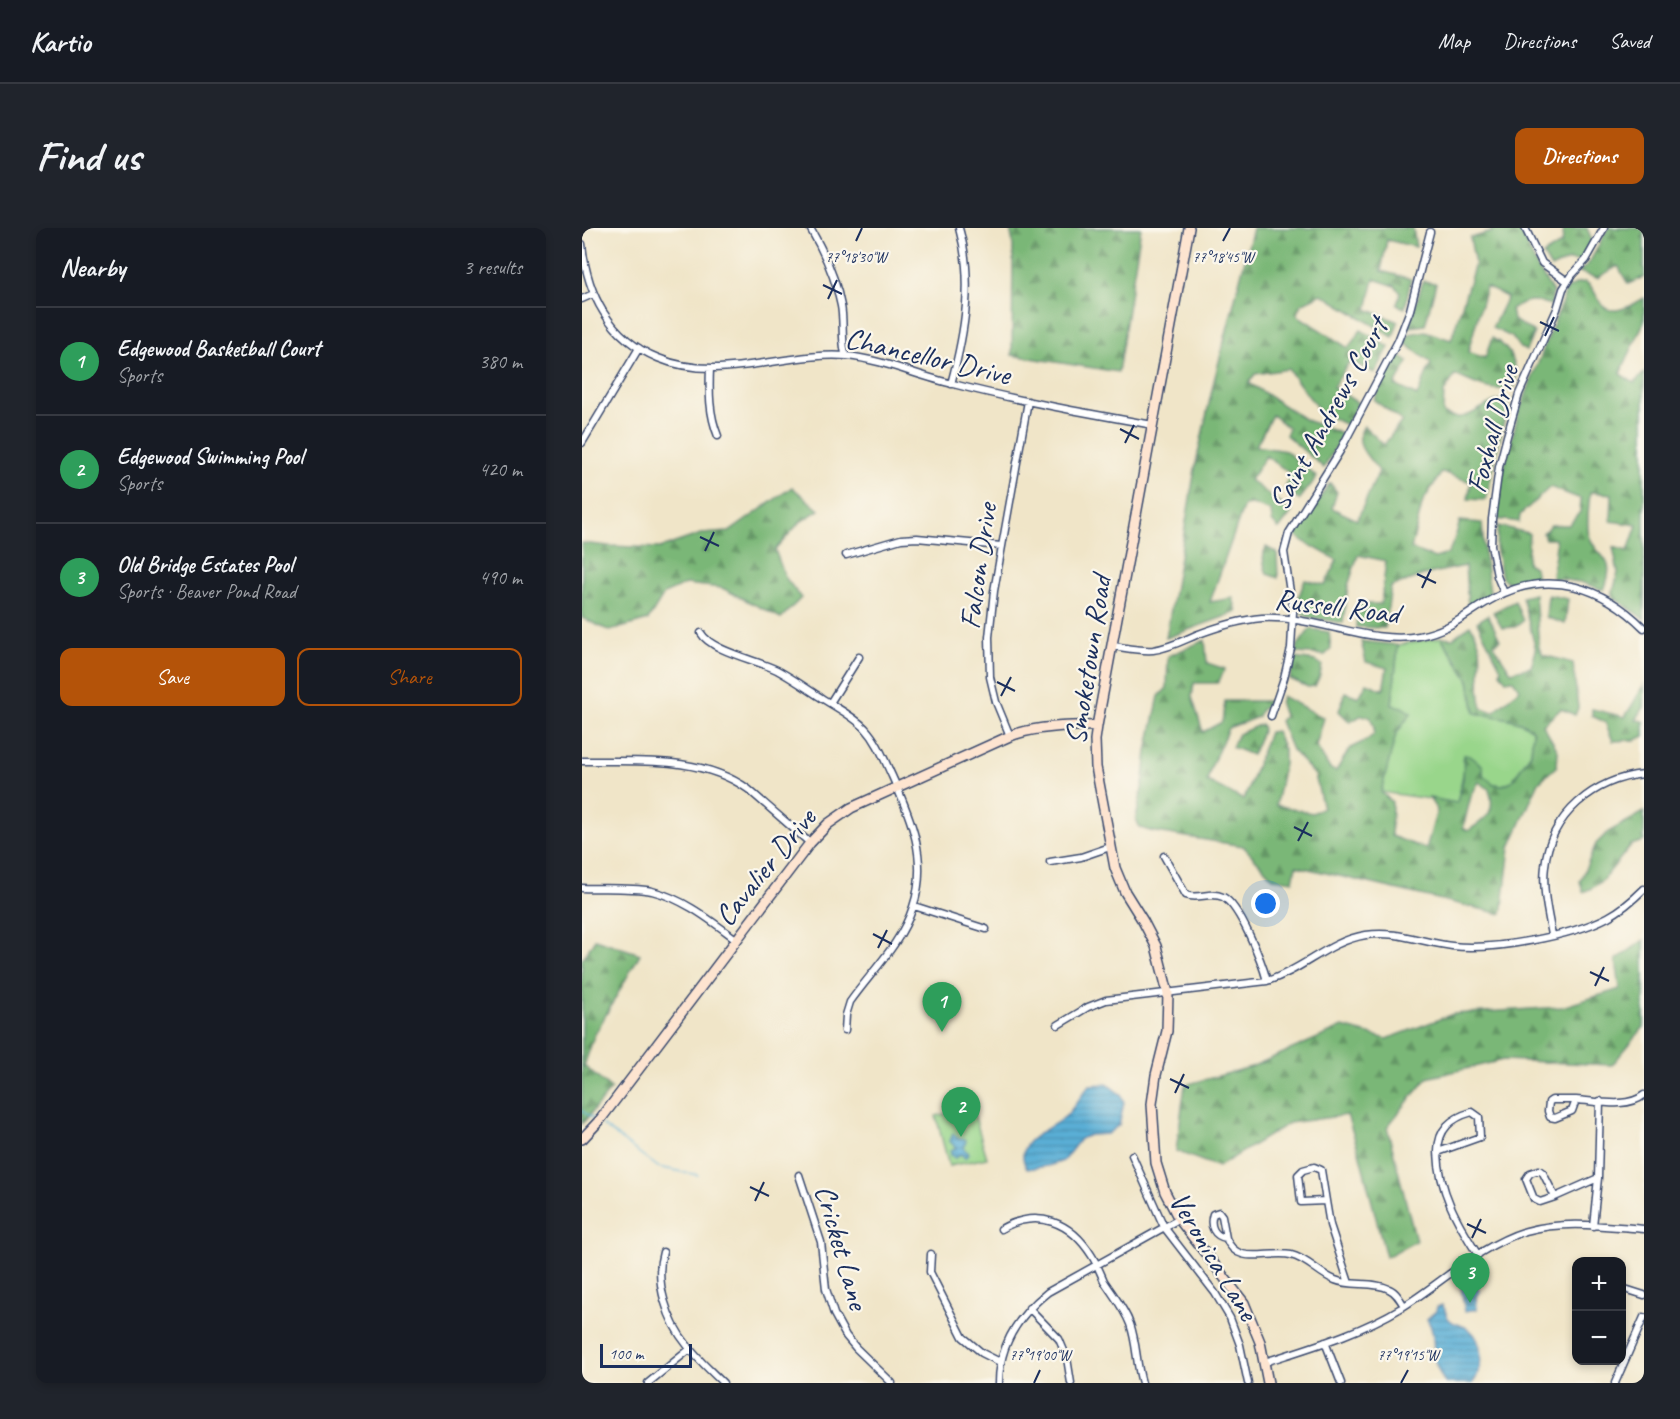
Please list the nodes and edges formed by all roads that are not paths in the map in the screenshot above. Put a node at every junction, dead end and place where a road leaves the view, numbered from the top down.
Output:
1 (810, 228) edge
2 (958, 228) edge
3 (1189, 228) edge
4 (1525, 228) edge
5 (1604, 228) edge
6 (1430, 232) dead end
7 (582, 244) edge
8 (1567, 281) junction
9 (593, 294) junction
10 (582, 299) edge
11 (639, 348) junction
12 (846, 356) junction
13 (710, 368) junction
14 (951, 384) junction
15 (1028, 401) junction
16 (1153, 424) junction
17 (718, 436) dead end
18 (582, 443) edge
19 (1002, 546) junction
20 (846, 555) dead end
21 (1504, 593) junction
22 (1293, 620) junction
23 (1644, 628) edge
24 (701, 633) dead end
25 (1113, 646) junction
26 (859, 657) dead end
27 (830, 703) junction
28 (1271, 716) dead end
29 (1097, 726) junction
30 (1010, 735) junction
31 (582, 761) edge
32 (1644, 774) edge
33 (896, 786) junction
34 (810, 843) junction
35 (1110, 847) junction
36 (1164, 856) dead end
37 (1050, 862) dead end
38 (582, 888) edge
39 (1644, 889) edge
40 (914, 906) junction
41 (986, 929) dead end
42 (1552, 935) junction
43 (736, 939) junction
44 (1267, 981) junction
45 (1168, 993) junction
46 (1058, 1025) dead end
47 (845, 1030) dead end
48 (1644, 1095) edge
49 (1576, 1100) junction
50 (1600, 1101) junction
51 (582, 1139) edge
52 (1438, 1152) junction
53 (1132, 1155) dead end
54 (799, 1175) dead end
55 (1598, 1178) junction
56 (1555, 1197) junction
57 (1326, 1202) junction
58 (1179, 1219) junction
59 (1593, 1226) junction
60 (1164, 1227) junction
61 (1002, 1229) dead end
62 (1644, 1229) edge
63 (1226, 1238) dead end
64 (663, 1252) dead end
65 (931, 1254) dead end
66 (1478, 1255) junction
67 (1097, 1265) junction
68 (1349, 1283) junction
69 (1626, 1289) edge
70 (1644, 1295) edge
71 (1404, 1306) junction
72 (1029, 1308) junction
73 (1644, 1317) edge
74 (1325, 1342) junction
75 (690, 1349) junction
76 (1000, 1362) junction
77 (1265, 1362) junction
78 (648, 1383) edge
79 (723, 1383) edge
80 (892, 1383) edge
81 (999, 1383) edge
82 (1071, 1383) edge
83 (1143, 1383) edge
84 (1248, 1383) edge
85 (1268, 1383) edge
86 (1341, 1383) edge
87 (1615, 1383) edge

1 - 12 street
2 - 14 street
3 - 16 main road, Smoketown Road
4 - 8 street
5 - 8 street
6 - 22 street, Saint Andrews Court
7 - 9 street, Chancellor Drive
8 - 21 street, Foxhall Drive
9 - 10 street
9 - 11 street, Chancellor Drive
11 - 13 street, Chancellor Drive
11 - 18 street
12 - 13 street, Chancellor Drive
12 - 14 street, Chancellor Drive
13 - 17 street
14 - 15 street, Chancellor Drive
15 - 16 street, Chancellor Drive
15 - 19 street, Falcon Drive
16 - 25 main road, Smoketown Road
19 - 20 street
19 - 30 street, Falcon Drive
21 - 22 street, Russell Road
21 - 23 street, Russell Road
22 - 25 street, Russell Road
22 - 28 street, Saint Andrews Court
24 - 27 street
25 - 29 main road, Smoketown Road
26 - 27 street
27 - 33 street
29 - 30 main road, Cavalier Drive
29 - 35 main road, Smoketown Road
30 - 33 main road, Cavalier Drive
31 - 34 street
32 - 42 street
33 - 34 main road, Cavalier Drive
33 - 40 street
34 - 43 main road, Cavalier Drive
35 - 37 street
35 - 45 main road, Smoketown Road
36 - 44 street
38 - 43 street
39 - 42 street
40 - 41 street
40 - 47 street
42 - 44 street
43 - 51 main road, Cavalier Drive
44 - 45 street
45 - 46 street
45 - 58 main road, Smoketown Road
48 - 50 street
49 - 49 street
49 - 50 street
50 - 55 street
52 - 52 street
52 - 66 street
53 - 60 street, Veronica Lane
54 - 80 street, Cricket Lane
55 - 56 street
55 - 59 street
56 - 56 street
57 - 57 street
57 - 68 street
58 - 60 street
58 - 77 main road, Smoketown Road
59 - 62 street
59 - 66 street
60 - 67 street
60 - 84 street, Veronica Lane
61 - 67 street
63 - 68 street
64 - 75 street
65 - 76 street
66 - 71 street
67 - 72 street
67 - 83 street
68 - 71 street
69 - 70 street
71 - 74 street
72 - 76 street
72 - 82 street
73 - 87 street
74 - 77 street
74 - 86 street
75 - 78 street
75 - 79 street
76 - 81 street
77 - 85 main road, Smoketown Road

